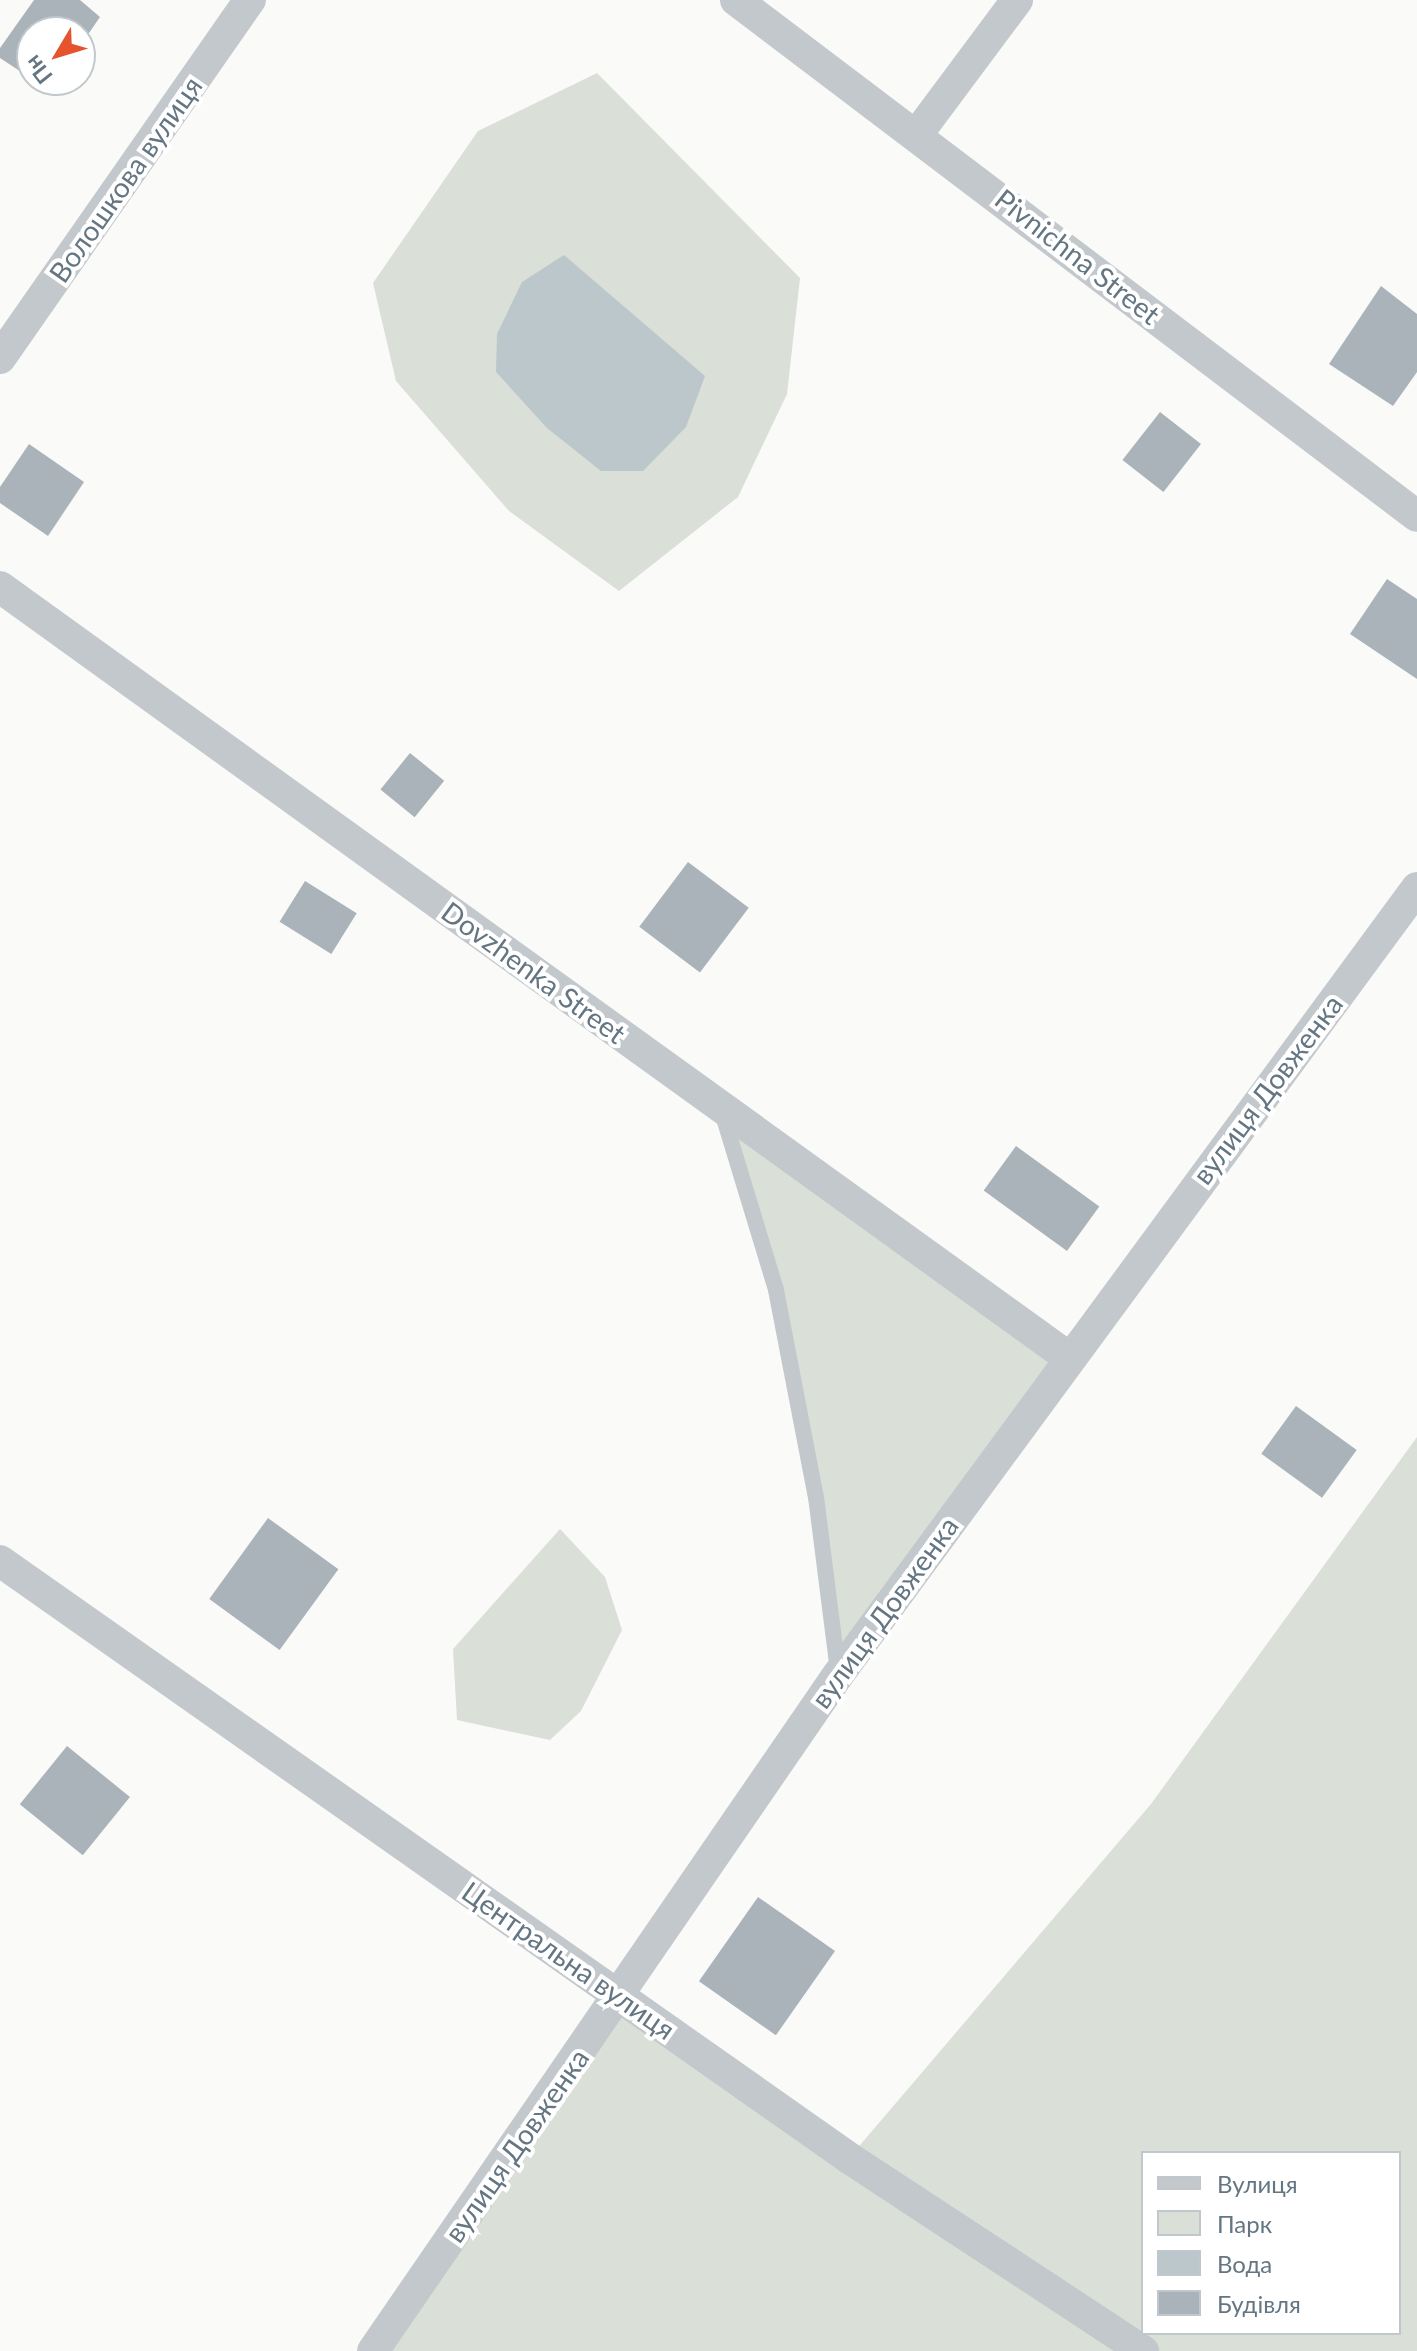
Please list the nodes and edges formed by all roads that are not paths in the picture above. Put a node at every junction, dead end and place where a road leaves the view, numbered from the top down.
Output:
1 (250, 0) edge
2 (736, 0) edge
3 (1017, 0) edge
4 (918, 133) junction
5 (0, 358) edge
6 (1417, 516) edge
7 (0, 587) edge
8 (1417, 888) edge
9 (720, 1106) junction
10 (1068, 1357) junction
11 (0, 1561) edge
12 (838, 1675) junction
13 (620, 1996) junction
14 (373, 2351) edge
15 (1143, 2351) edge

1 - 5 street, Волошкова вулиця
2 - 4 street, Pivnichna Street
3 - 4 street
4 - 6 street, Pivnichna Street
7 - 9 street, Dovzhenka Street
8 - 10 street, вулиця Довженка
9 - 10 street, Dovzhenka Street
9 - 12 lane
10 - 12 street, вулиця Довженка
11 - 13 street, Центральна вулиця
12 - 13 street, вулиця Довженка
13 - 14 street, вулиця Довженка
13 - 15 street, Центральна вулиця

